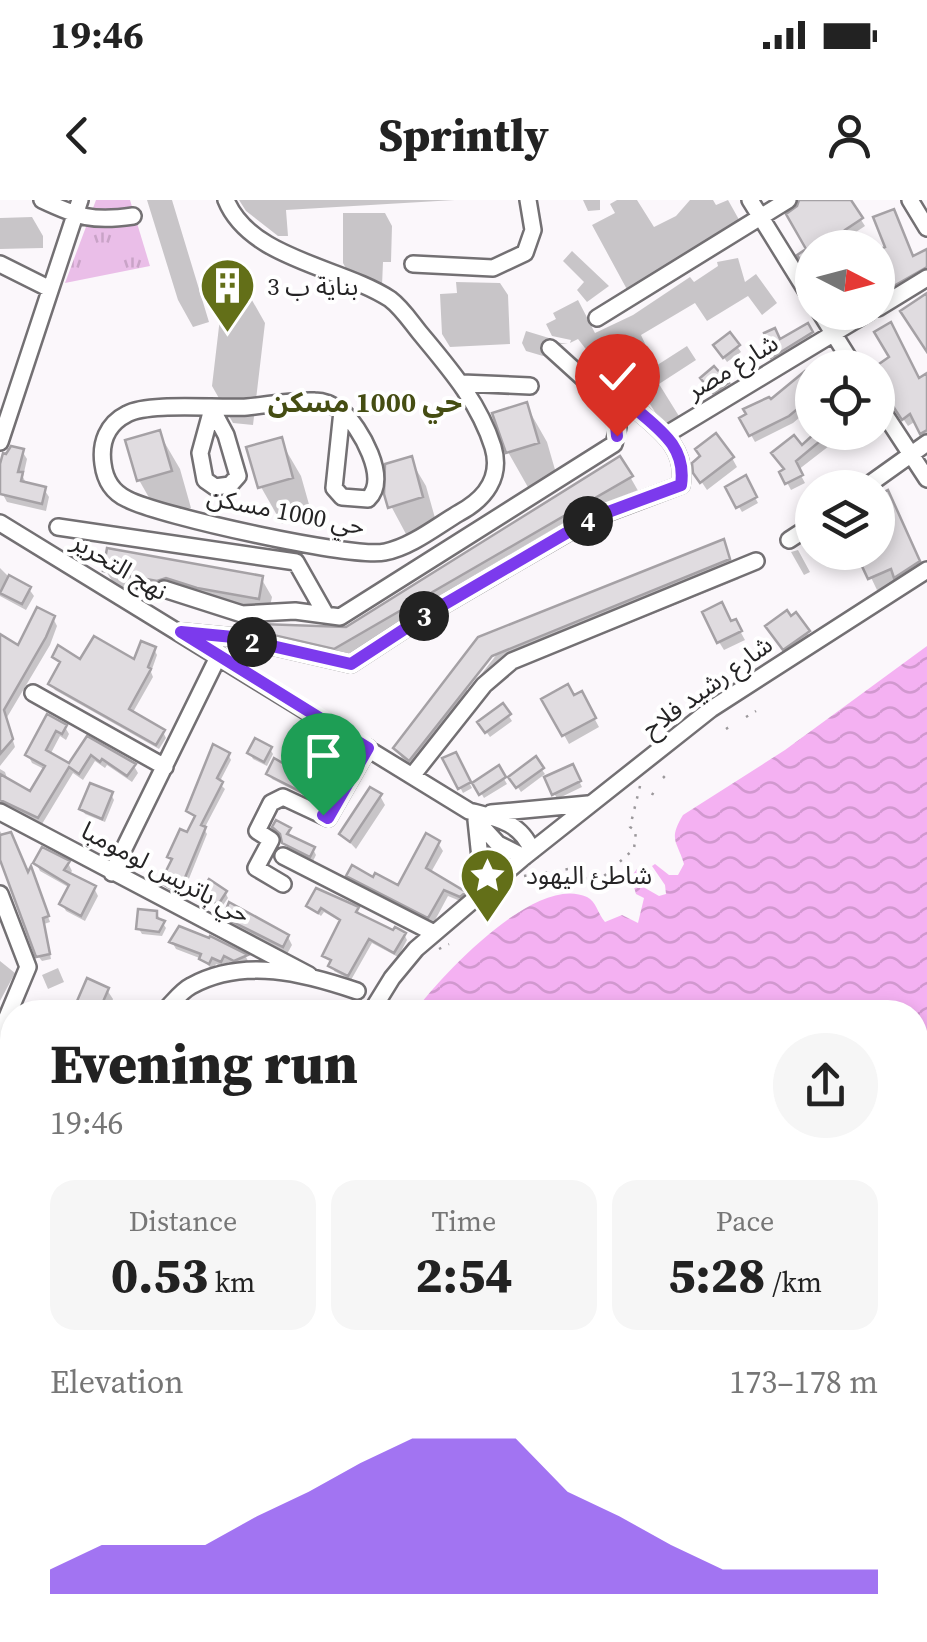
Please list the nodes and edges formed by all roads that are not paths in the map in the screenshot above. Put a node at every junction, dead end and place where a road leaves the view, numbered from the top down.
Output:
1 (42, 200) edge
2 (226, 200) edge
3 (528, 200) edge
4 (750, 200) edge
5 (788, 200) edge
6 (910, 200) edge
7 (78, 208) edge
8 (133, 216) dead end
9 (761, 218) junction
10 (927, 228) edge
11 (0, 264) edge
12 (413, 264) dead end
13 (795, 273) edge
14 (927, 278) edge
15 (50, 289) junction
16 (895, 298) edge
17 (597, 318) dead end
18 (831, 330) edge
19 (841, 330) edge
20 (834, 334) junction
21 (550, 348) dead end
22 (844, 350) edge
23 (462, 382) junction
24 (530, 386) dead end
25 (614, 406) junction
26 (342, 411) junction
27 (672, 431) dead end
28 (895, 431) edge
29 (0, 442) edge
30 (927, 443) edge
31 (909, 454) junction
32 (888, 470) edge
33 (927, 479) edge
34 (0, 523) edge
35 (58, 528) dead end
36 (795, 536) edge
37 (789, 540) dead end
38 (756, 561) dead end
39 (927, 570) edge
40 (164, 589) dead end
41 (326, 615) junction
42 (181, 632) junction
43 (219, 656) junction
44 (33, 693) dead end
45 (368, 748) junction
46 (166, 767) junction
47 (412, 776) junction
48 (592, 803) junction
49 (0, 812) edge
50 (474, 815) junction
51 (528, 854) junction
52 (284, 856) dead end
53 (112, 873) junction
54 (284, 884) dead end
55 (0, 894) edge
56 (478, 896) junction
57 (434, 933) junction
58 (309, 974) junction
59 (357, 991) dead end
60 (14, 1000) edge
61 (175, 1000) edge
62 (380, 1000) edge

1 - 7 street
2 - 23 street, حي 1000 مسكن
3 - 12 street
4 - 9 street
5 - 9 street
6 - 10 street
7 - 8 street
7 - 15 street
9 - 13 street
9 - 17 street
11 - 15 street
14 - 16 street
15 - 29 street
18 - 20 street
19 - 20 street, شارع مصر
20 - 22 street
20 - 27 street, شارع مصر
21 - 25 street
23 - 24 street
23 - 26 street, حي 1000 مسكن
25 - 41 street
25 - 42 street
26 - 26 street, حي 1000 مسكن
28 - 31 street
30 - 31 street
31 - 32 street
31 - 33 street
34 - 42 street, نهج التحرير
35 - 41 street
36 - 37 street
38 - 47 street
39 - 48 street, شارع رشيد فلاح
40 - 41 street
42 - 43 street, نهج التحرير
43 - 45 street, نهج التحرير
43 - 46 street
44 - 46 street
45 - 47 street, نهج التحرير
45 - 54 street
46 - 53 street
47 - 50 street, نهج التحرير
48 - 50 street
48 - 51 street, شارع رشيد فلاح
49 - 53 street, حي باتريس لومومبا
50 - 51 street, نهج التحرير
50 - 51 street, نهج التحرير
50 - 56 street
51 - 56 street, شارع رشيد فلاح
52 - 57 street
53 - 58 street, حي باتريس لومومبا
55 - 60 street
56 - 57 street, شارع رشيد فلاح
57 - 62 street, شارع رشيد فلاح
58 - 59 street, حي باتريس لومومبا
58 - 61 street, حي باتريس لومومبا

